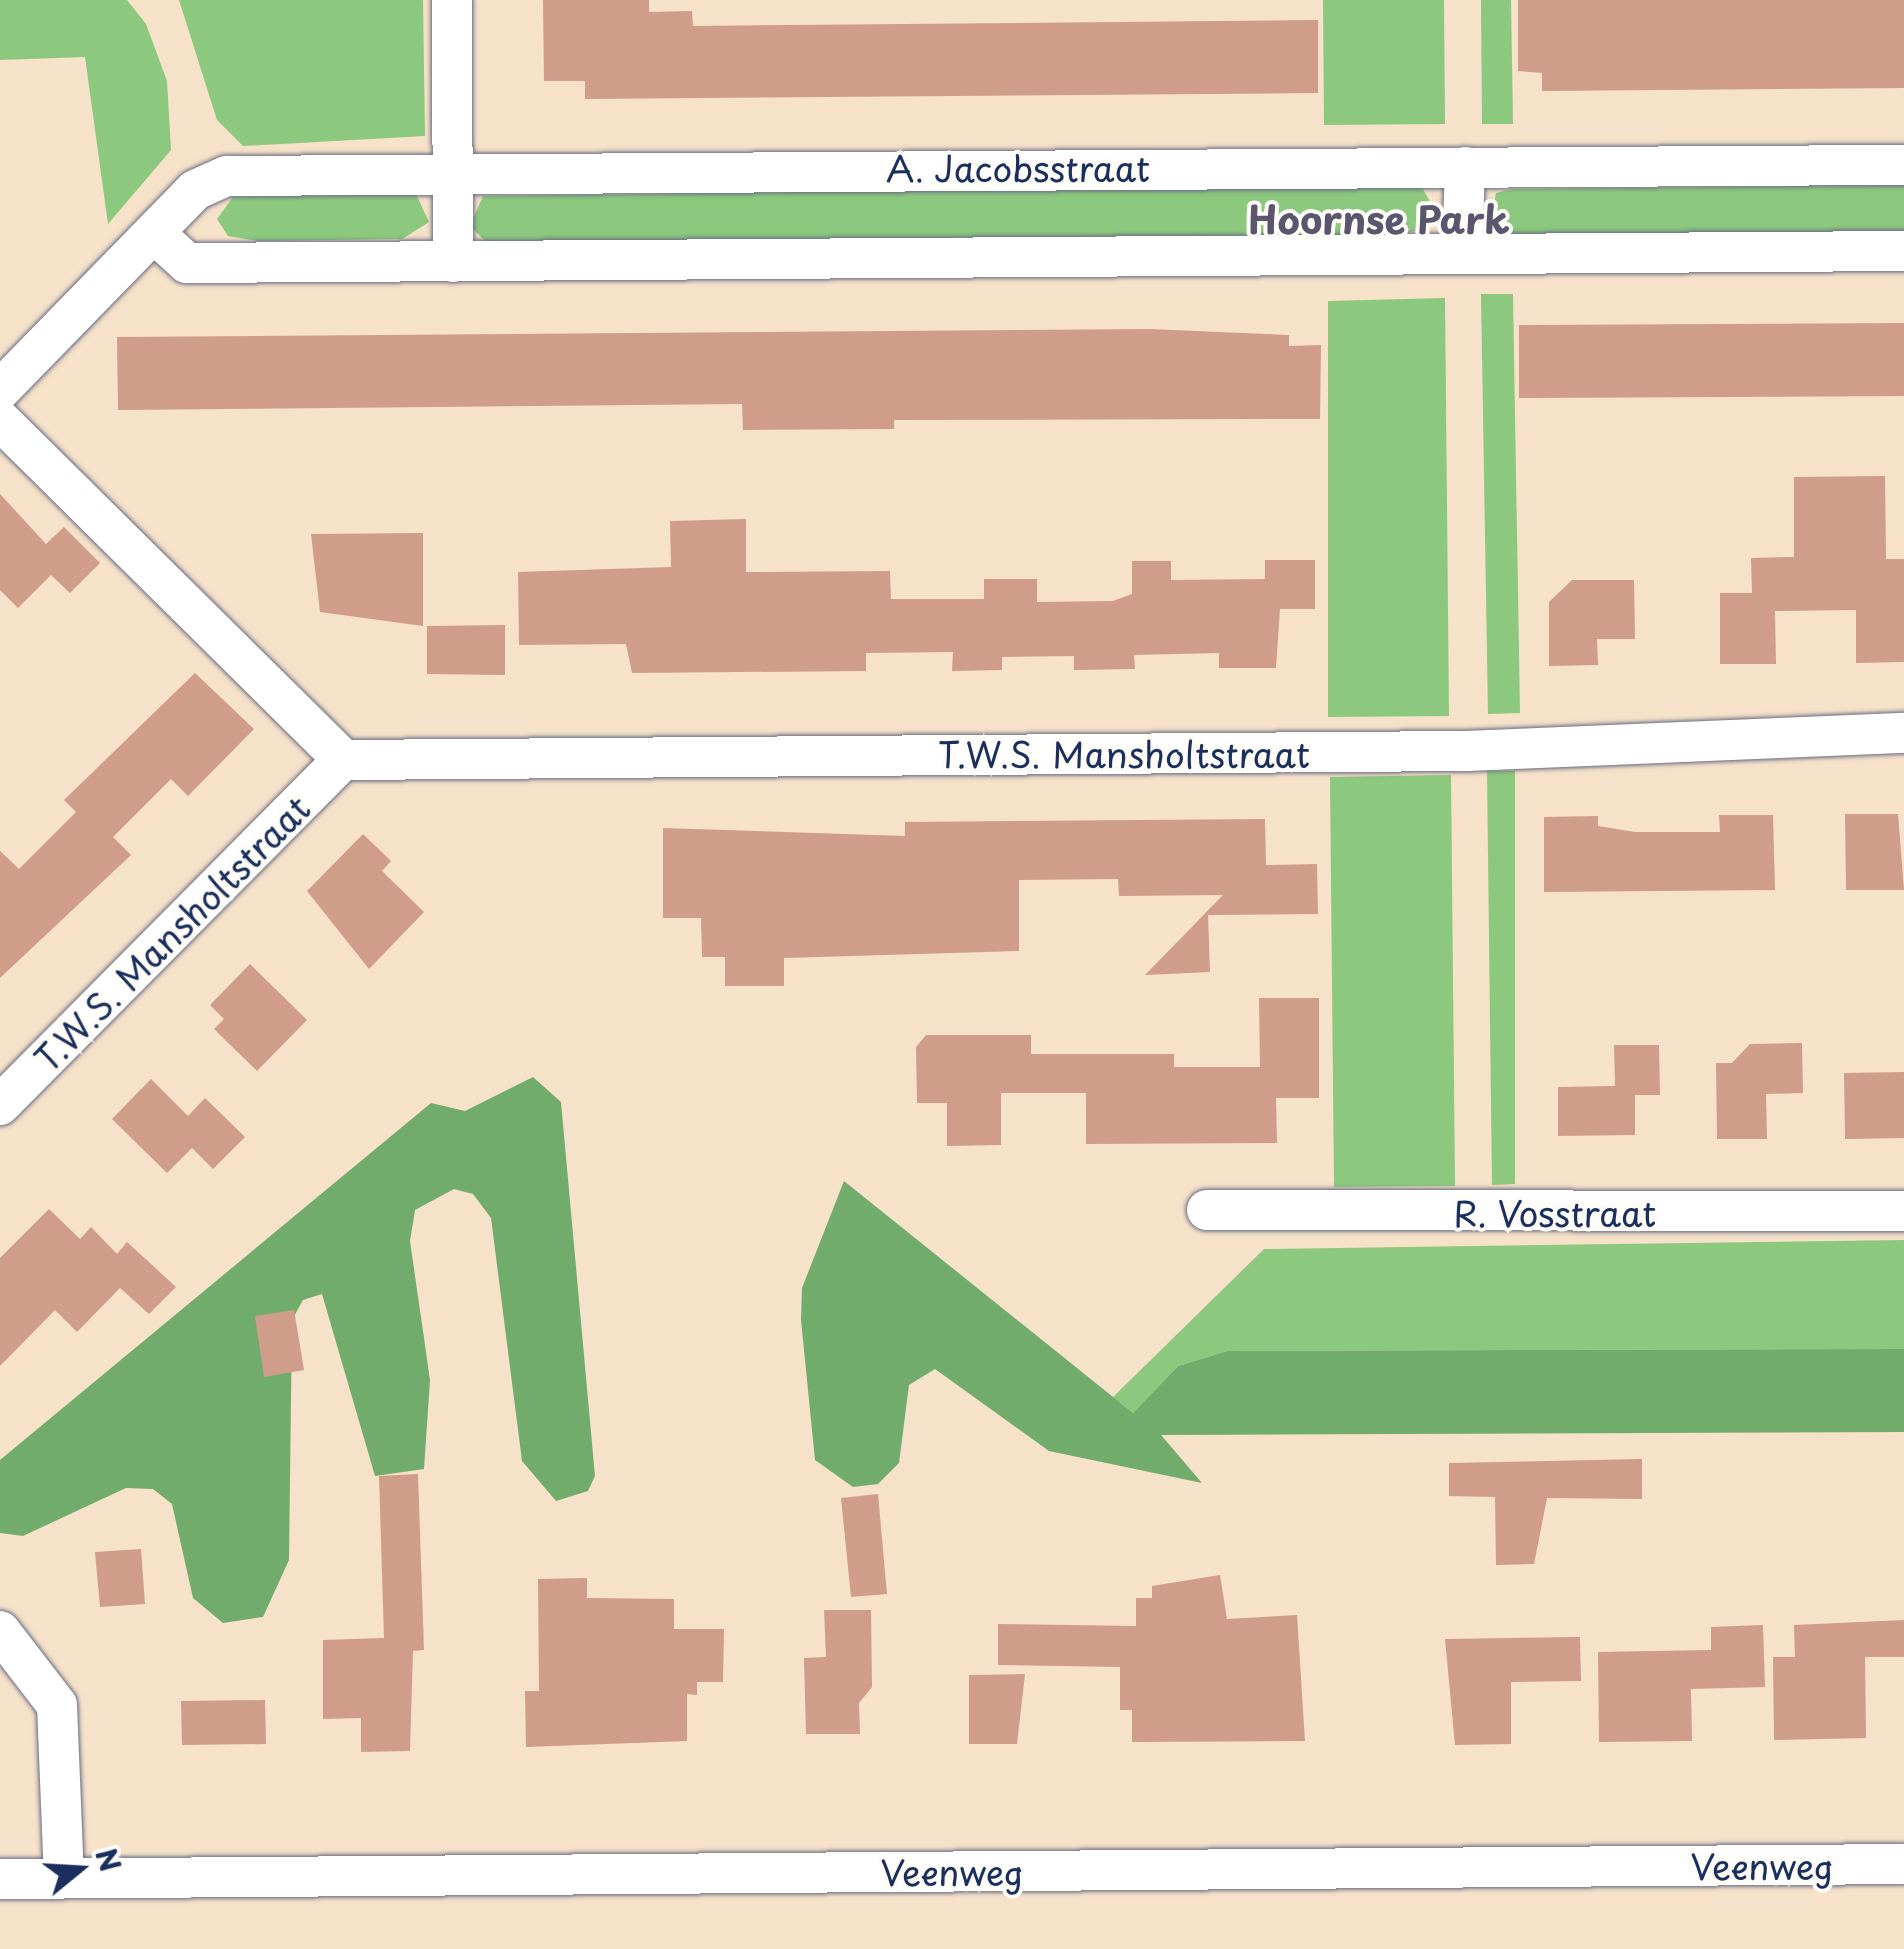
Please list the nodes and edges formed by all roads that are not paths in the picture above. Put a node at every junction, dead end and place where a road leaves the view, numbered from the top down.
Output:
1 (452, 0) edge
2 (1904, 165) edge
3 (1465, 166) junction
4 (450, 171) junction
5 (155, 234) junction
6 (1904, 252) edge
7 (1462, 254) junction
8 (453, 262) junction
9 (0, 390) edge
10 (0, 420) edge
11 (1904, 734) edge
12 (343, 760) junction
13 (0, 1106) edge
14 (1206, 1210) dead end
15 (1904, 1211) edge
16 (0, 1631) edge
17 (1904, 1864) edge
18 (64, 1878) junction
19 (0, 1879) edge

1 - 4 street
2 - 3 street, A. Jacobsstraat
3 - 4 street, A. Jacobsstraat
3 - 7 street
4 - 5 street, A. Jacobsstraat
4 - 8 street
5 - 8 street
5 - 9 street, A. Jacobsstraat
6 - 7 street
7 - 8 street
10 - 12 street
11 - 12 street, T.W.S. Mansholtstraat
12 - 13 street, T.W.S. Mansholtstraat
14 - 15 street, R. Vosstraat
16 - 18 street
17 - 18 street, Veenweg
18 - 19 street, Veenweg

